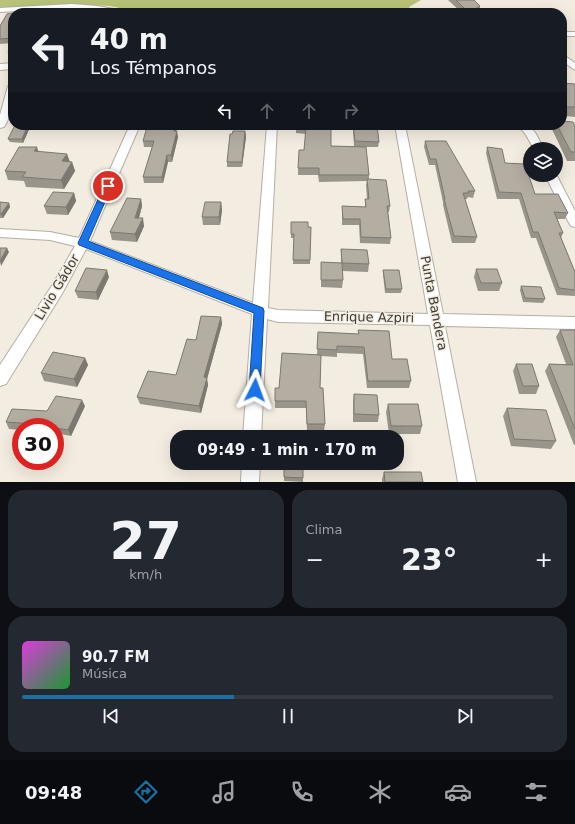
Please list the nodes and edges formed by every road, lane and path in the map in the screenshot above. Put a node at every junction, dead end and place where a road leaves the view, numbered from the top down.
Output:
1 (36, 8) edge
2 (97, 8) edge
3 (567, 61) edge
4 (575, 67) edge
5 (8, 107) edge
6 (0, 125) edge
7 (133, 130) edge
8 (272, 130) edge
9 (401, 130) edge
10 (527, 130) edge
11 (535, 142) edge
12 (554, 182) edge
13 (575, 223) edge
14 (0, 233) edge
15 (83, 243) junction
16 (259, 311) junction
17 (436, 319) junction
18 (575, 323) edge
19 (0, 379) edge
20 (252, 430) edge
21 (251, 470) edge
22 (250, 482) edge
23 (467, 482) edge

1 - 2 street
3 - 4 street
5 - 6 street
7 - 15 street, Livio Gádor
8 - 16 street
9 - 17 street, Punta Bandera
10 - 11 street
12 - 13 street
14 - 15 street, Enrique Azpiri
15 - 16 street, Enrique Azpiri
15 - 19 street, Livio Gádor
16 - 17 street, Enrique Azpiri
16 - 20 street
17 - 18 street, Enrique Azpiri
17 - 23 street, Punta Bandera
21 - 22 street

